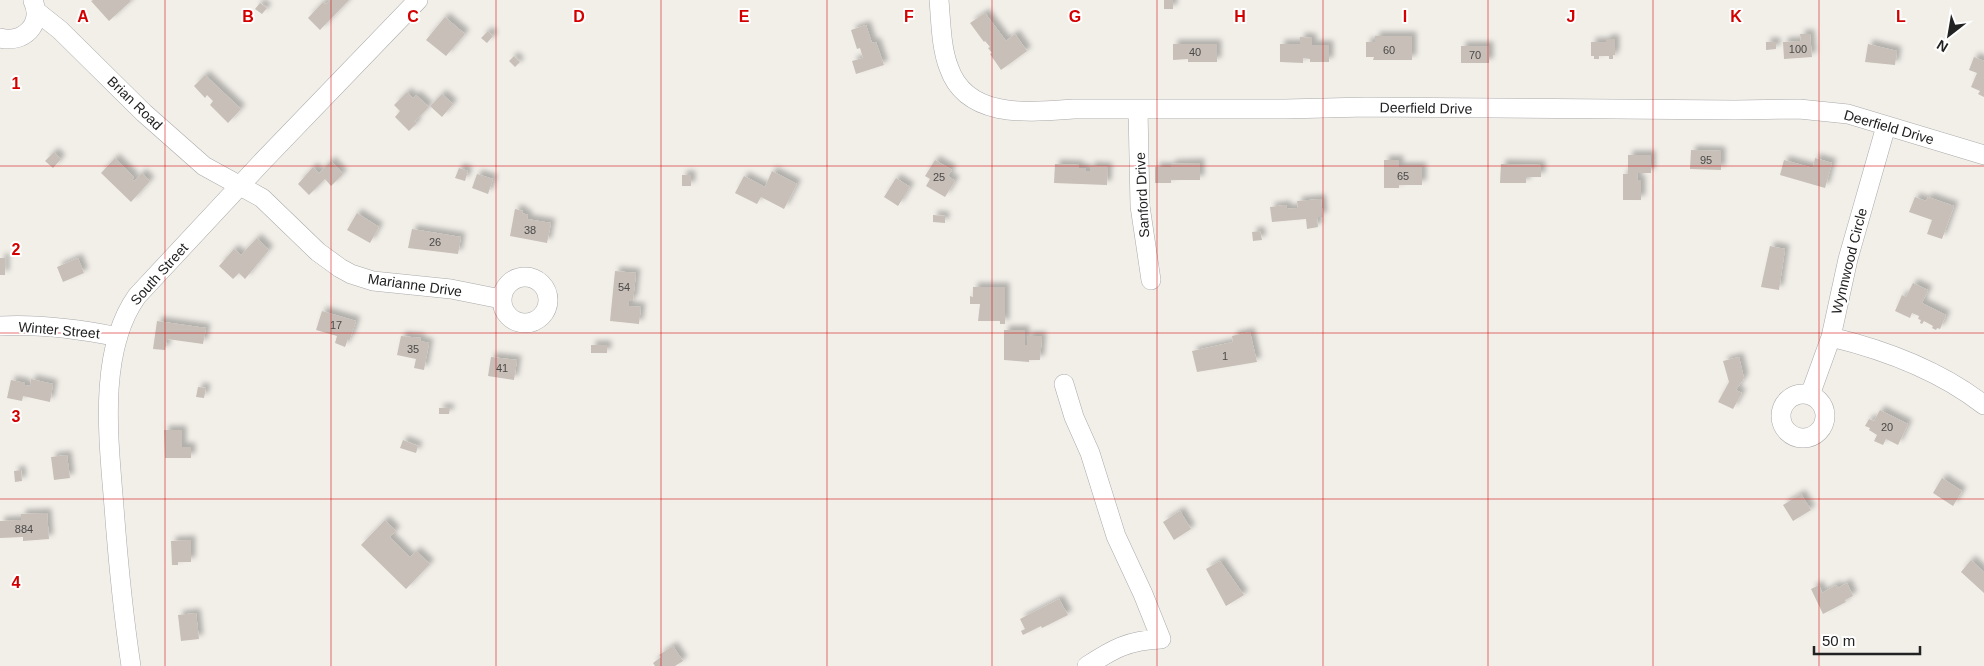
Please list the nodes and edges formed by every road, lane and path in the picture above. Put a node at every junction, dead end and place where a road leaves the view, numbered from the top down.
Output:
1 (418, 0) edge
2 (939, 0) edge
3 (35, 5) edge
4 (0, 38) edge
5 (1138, 109) junction
6 (1886, 126) junction
7 (1984, 154) edge
8 (240, 186) junction
9 (1151, 280) dead end
10 (501, 299) dead end
11 (0, 326) edge
12 (118, 337) junction
13 (1831, 337) junction
14 (1064, 384) dead end
15 (1810, 395) dead end
16 (1984, 405) edge
17 (131, 666) edge
18 (1087, 666) edge

1 - 8 street, South Street
2 - 5 street, Deerfield Drive
3 - 4 street, Brian Road
3 - 8 street, Brian Road
5 - 6 street, Deerfield Drive
5 - 9 street, Sanford Drive
6 - 7 street, Deerfield Drive
6 - 13 street, Wynnwood Circle
8 - 10 street, Marianne Drive
8 - 12 street, South Street
11 - 12 street, Winter Street
12 - 17 street, South Street
13 - 15 street, Wynnwood Circle
13 - 16 street
14 - 18 street

